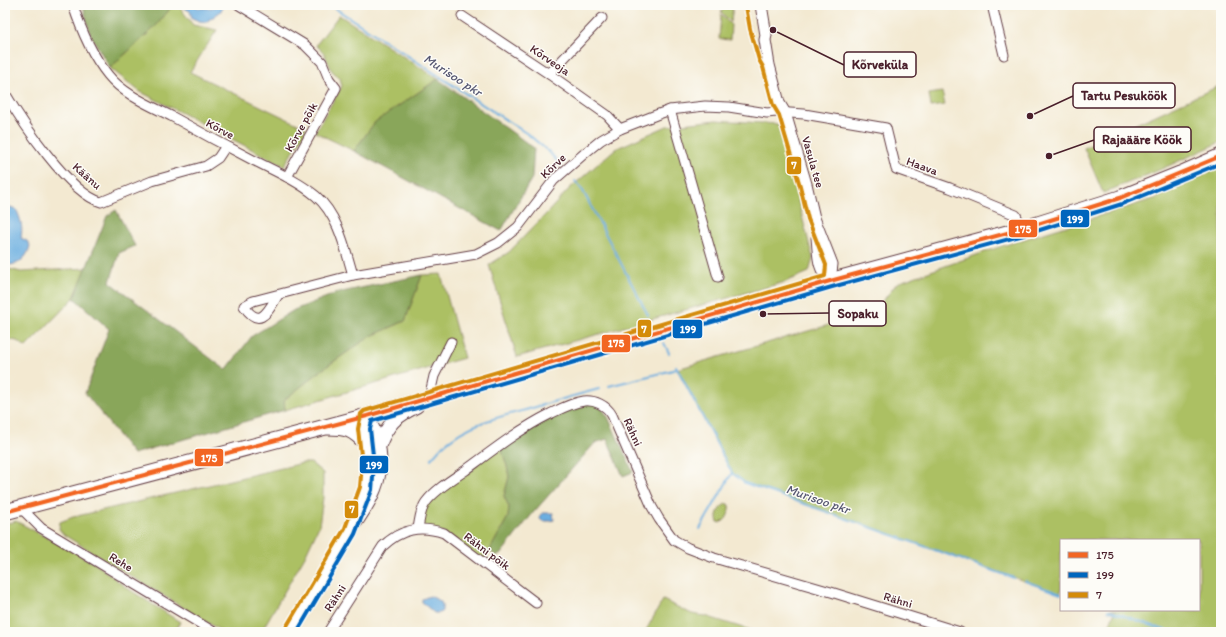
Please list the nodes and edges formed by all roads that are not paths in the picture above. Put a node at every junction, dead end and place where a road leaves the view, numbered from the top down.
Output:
1 (73, 5) edge
2 (239, 5) edge
3 (761, 5) edge
4 (992, 5) edge
5 (462, 16) dead end
6 (602, 18) dead end
7 (1004, 55) dead end
8 (549, 74) junction
9 (5, 92) edge
10 (670, 110) junction
11 (785, 113) junction
12 (620, 129) junction
13 (226, 146) junction
14 (1221, 156) edge
15 (287, 177) junction
16 (814, 218) junction
17 (1022, 229) junction
18 (832, 264) junction
19 (820, 266) junction
20 (353, 275) junction
21 (854, 275) junction
22 (718, 277) dead end
23 (830, 281) junction
24 (803, 289) junction
25 (278, 295) junction
26 (451, 342) dead end
27 (433, 397) junction
28 (367, 416) junction
29 (320, 428) junction
30 (365, 444) junction
31 (379, 446) junction
32 (21, 508) junction
33 (5, 512) edge
34 (418, 528) junction
35 (350, 531) junction
36 (536, 603) dead end
37 (214, 632) edge
38 (290, 632) edge
39 (328, 632) edge
40 (960, 632) edge

1 - 13 street, Kõrve
2 - 15 street, Kõrve põik
3 - 11 street, Vasula tee
4 - 7 street
5 - 8 street, Kõrveoja
6 - 8 street
8 - 12 street, Kõrveoja
9 - 13 street, Käänu
10 - 11 street, Kõrve
10 - 12 street, Kõrve
10 - 22 street
11 - 16 street, Vasula tee
11 - 17 street, Haava
12 - 20 street, Kõrve
13 - 15 street, Kõrve
14 - 17 highway
15 - 20 street, Kõrve
16 - 18 street, Vasula tee
16 - 19 street, Vasula tee
17 - 21 highway
18 - 21 street
18 - 23 street, Vasula tee
19 - 23 street, Vasula tee
19 - 24 street
20 - 25 street, Kõrve
21 - 23 highway
23 - 24 highway
24 - 27 highway
25 - 25 street, Kõrve
26 - 27 street
27 - 28 highway
27 - 31 main road
28 - 29 highway
28 - 30 main road
28 - 31 main road
29 - 30 main road
29 - 32 highway
30 - 35 main road
31 - 35 main road
32 - 33 highway
32 - 37 street, Rehe
34 - 36 street, Rähni põik
34 - 39 street, Rähni
34 - 40 street, Rähni
35 - 38 main road

